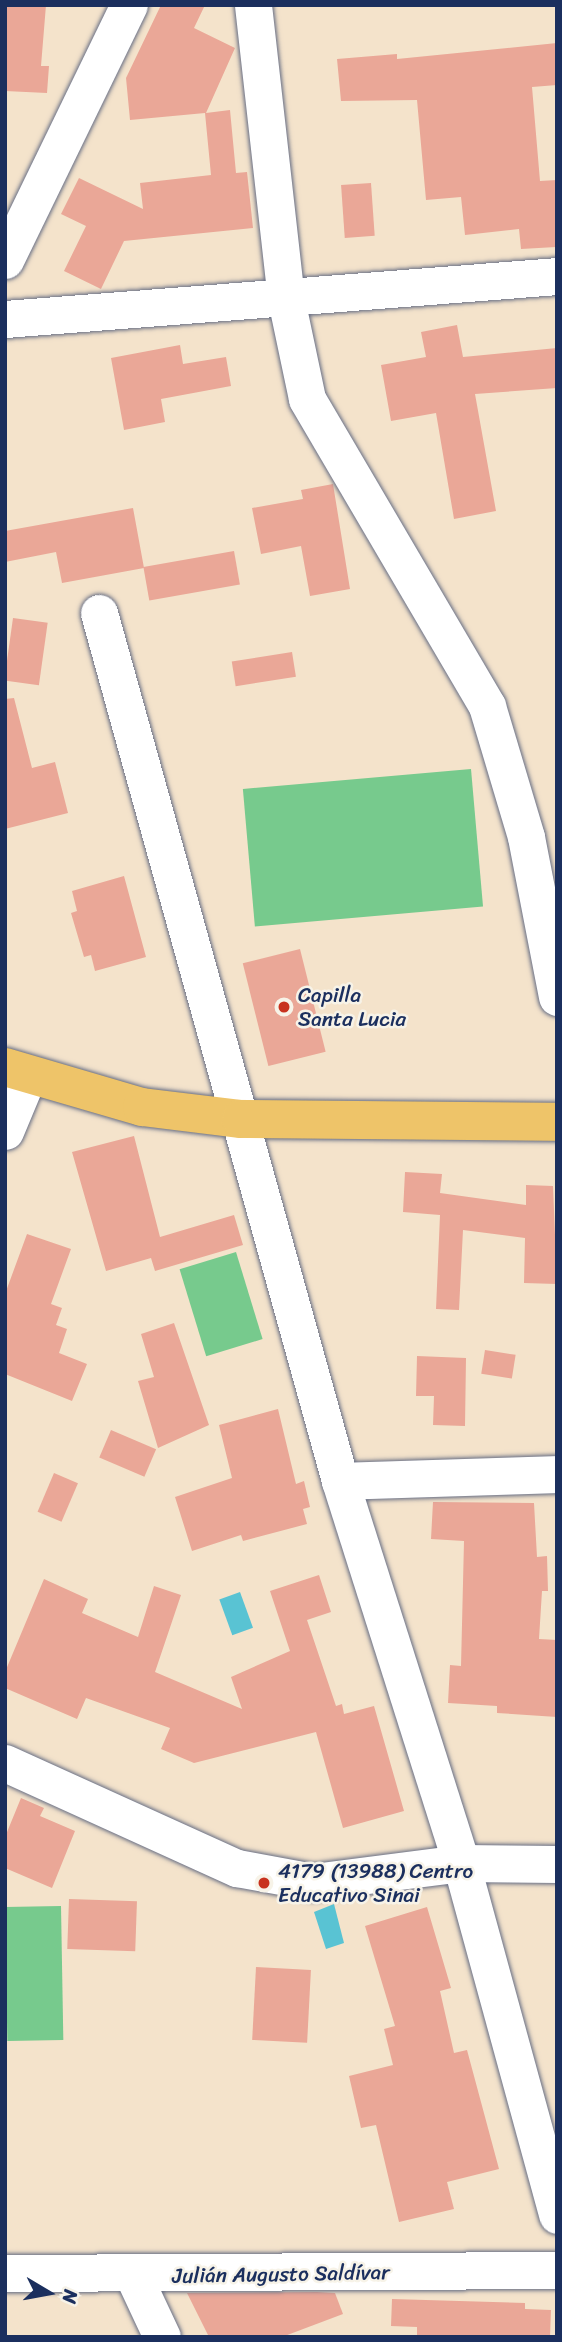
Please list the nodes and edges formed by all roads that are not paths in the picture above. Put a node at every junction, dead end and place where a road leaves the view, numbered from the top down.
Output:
1 (129, 5) edge
2 (253, 5) edge
3 (5, 260) edge
4 (557, 276) edge
5 (286, 299) junction
6 (5, 318) edge
7 (99, 613) dead end
8 (557, 997) edge
9 (17, 1072) edge
10 (241, 1119) junction
11 (557, 1122) edge
12 (5, 1131) edge
13 (557, 1474) edge
14 (340, 1481) junction
15 (5, 1763) edge
16 (461, 1863) junction
17 (557, 1864) edge
18 (557, 2215) edge
19 (557, 2270) edge
20 (5, 2273) edge
21 (133, 2275) junction
22 (162, 2337) edge

1 - 3 street
2 - 5 street
4 - 5 street
5 - 6 street
5 - 8 street
7 - 10 street
9 - 10 main road
9 - 12 street
10 - 11 main road
10 - 14 street
13 - 14 street
14 - 16 street
15 - 16 street
16 - 17 street
16 - 18 street
19 - 21 street, Julián Augusto Saldívar
20 - 21 street, Julián Augusto Saldívar
21 - 22 street

